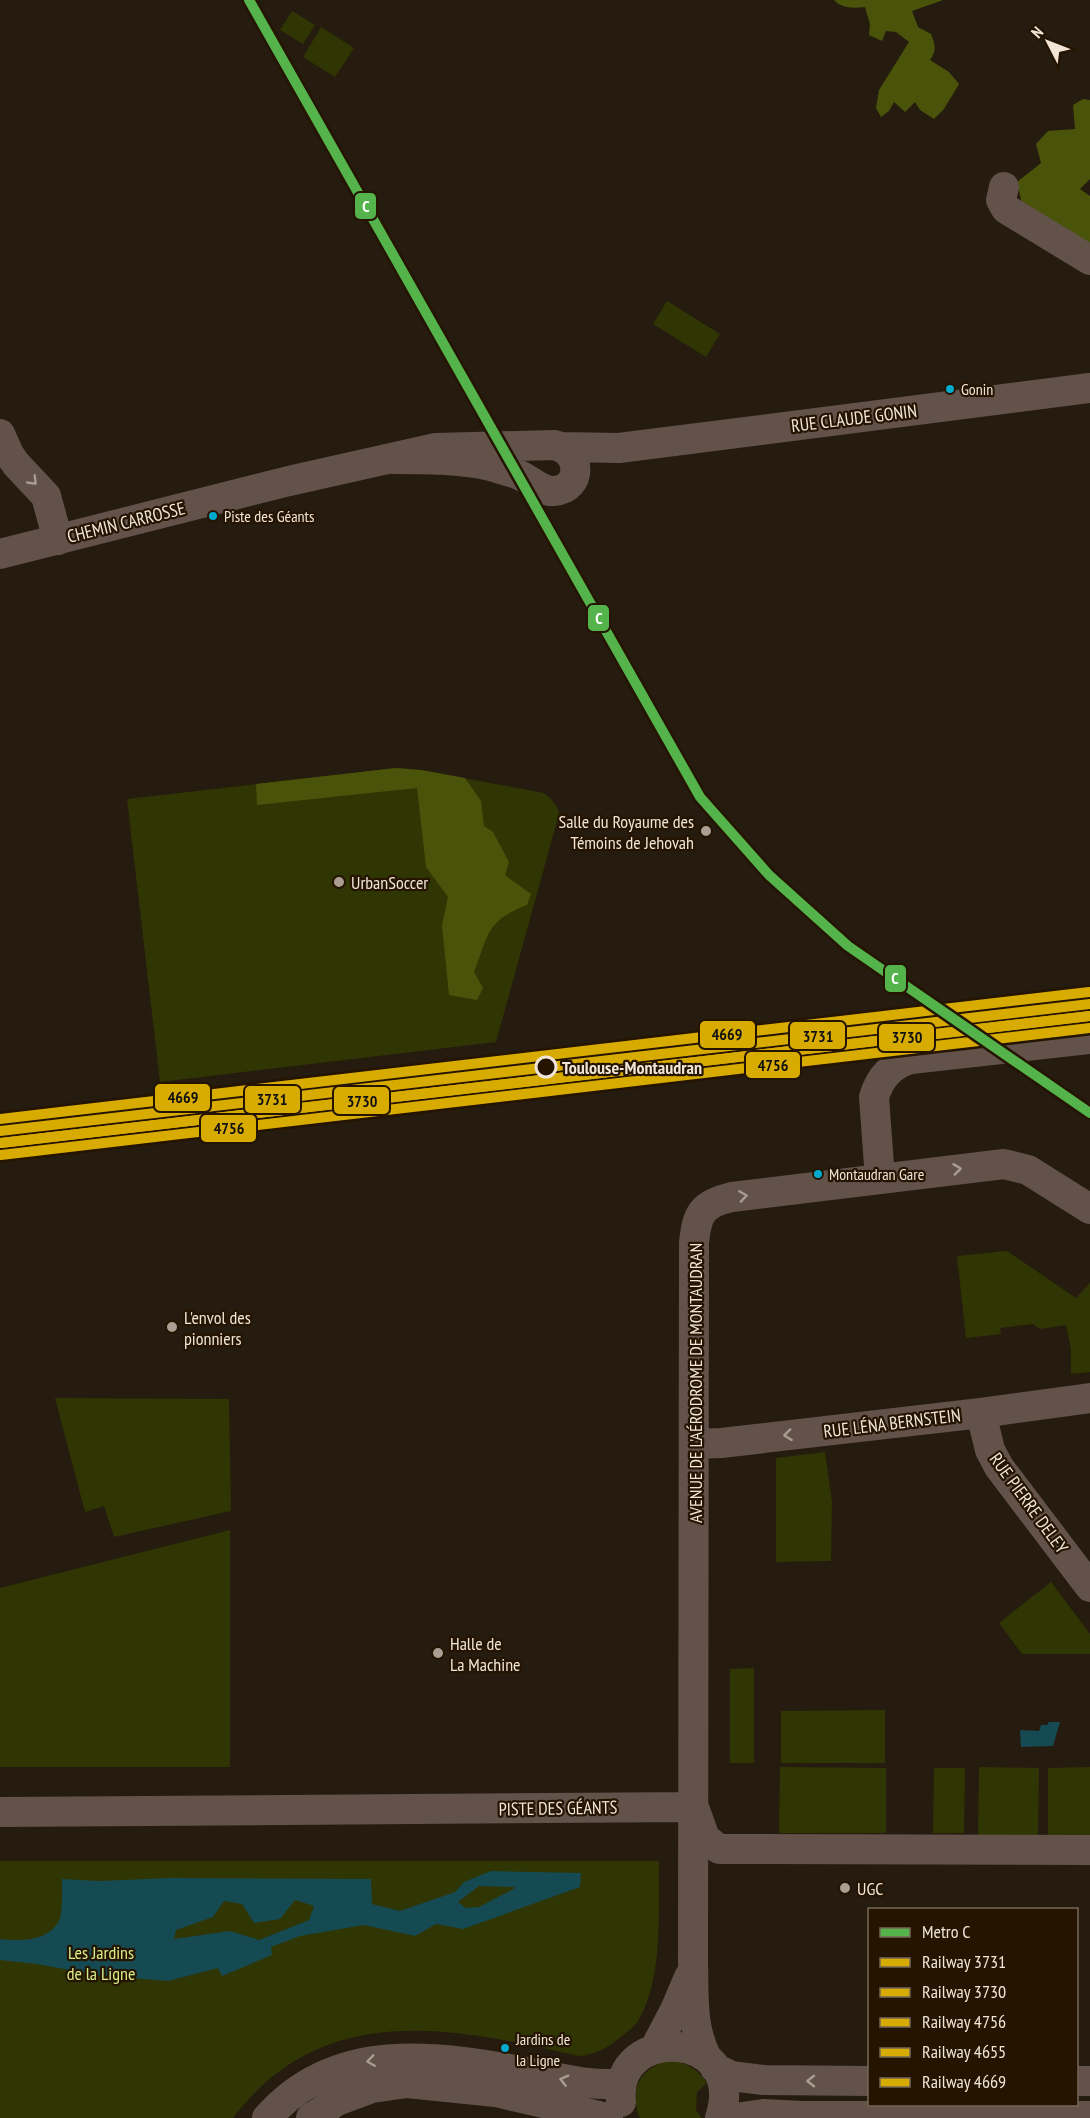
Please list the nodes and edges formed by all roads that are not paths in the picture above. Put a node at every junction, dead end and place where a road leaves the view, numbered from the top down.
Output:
1 (1004, 187) dead end
2 (1090, 260) edge
3 (1090, 388) edge
4 (0, 434) edge
5 (561, 454) junction
6 (393, 459) junction
7 (534, 481) junction
8 (58, 540) junction
9 (0, 554) edge
10 (1090, 1039) edge
11 (880, 1179) junction
12 (1090, 1209) edge
13 (1090, 1398) edge
14 (981, 1413) junction
15 (694, 1444) junction
16 (1090, 1587) edge
17 (694, 1807) junction
18 (0, 1812) edge
19 (1090, 1850) edge
20 (693, 1962) junction
21 (655, 2048) junction
22 (711, 2063) junction
23 (868, 2081) edge
24 (622, 2083) junction
25 (1090, 2116) edge
26 (267, 2118) edge
27 (312, 2118) edge
28 (608, 2118) edge
29 (625, 2118) edge
30 (720, 2118) edge
31 (736, 2118) edge

1 - 2 street
3 - 5 street, RUE CLAUDE GONIN
4 -> 8 street
5 - 6 street, CHEMIN CARROSSE
5 - 7 street
5 - 7 street, CHEMIN CARROSSE
6 - 7 street, CHEMIN CARROSSE
6 - 8 street, CHEMIN CARROSSE
8 - 9 street, CHEMIN CARROSSE
10 - 11 street
11 -> 12 street, AVENUE DE L'AÉRODROME DE MONTAUDRAN
15 -> 11 street, AVENUE DE L'AÉRODROME DE MONTAUDRAN
13 - 14 street, RUE LÉNA BERNSTEIN
14 -> 15 street, RUE LÉNA BERNSTEIN
14 - 16 street, RUE PIERRE DELEY
15 - 17 street, AVENUE DE L'AÉRODROME DE MONTAUDRAN
17 - 18 street, PISTE DES GÉANTS
17 - 19 street
17 - 20 street, AVENUE DE L'AÉRODROME DE MONTAUDRAN
20 - 21 street, AVENUE DE L'AÉRODROME DE MONTAUDRAN
20 - 22 street, AVENUE DE L'AÉRODROME DE MONTAUDRAN
21 - 22 street
21 - 24 street
23 -> 22 street
22 - 30 street, AVENUE DE L'AÉRODROME DE MONTAUDRAN
24 -> 26 street
24 - 29 street
25 - 31 street
27 - 28 street

